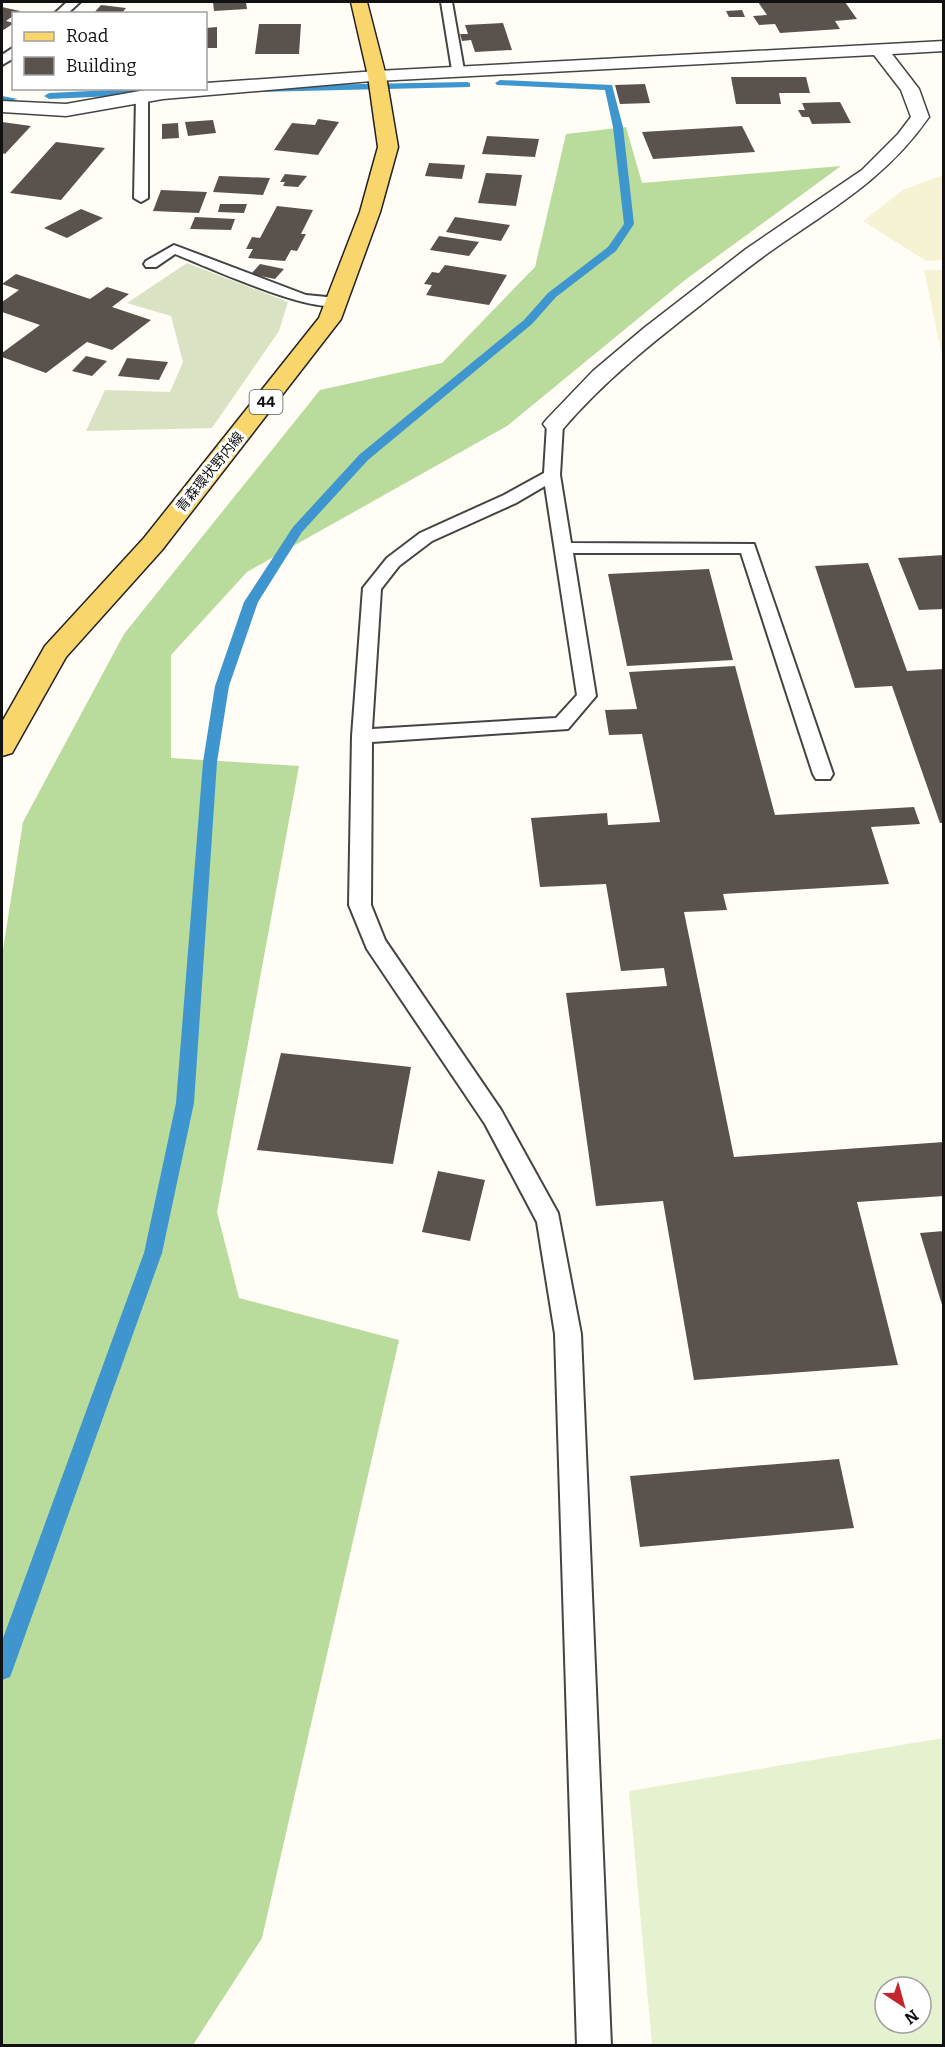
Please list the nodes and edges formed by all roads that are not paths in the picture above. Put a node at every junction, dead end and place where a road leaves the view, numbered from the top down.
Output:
1 (74, 2) edge
2 (359, 2) edge
3 (446, 2) edge
4 (62, 12) edge
5 (944, 46) edge
6 (879, 49) junction
7 (458, 70) junction
8 (377, 76) junction
9 (204, 90) edge
10 (207, 90) edge
11 (142, 97) junction
12 (2, 107) edge
13 (141, 198) dead end
14 (151, 264) dead end
15 (337, 302) junction
16 (555, 424) joint
17 (552, 475) junction
18 (563, 548) junction
19 (363, 736) junction
20 (2, 746) edge
21 (824, 774) dead end
22 (594, 2046) edge

1 - 4 lane
2 - 8 main road, 青森環状野内線 / 44
3 - 7 lane
5 - 6 street
6 - 7 street
6 - 16 street
7 - 8 street
8 - 10 street
8 - 15 main road, 青森環状野内線 / 44
9 - 11 street
11 - 12 street
11 - 13 lane
14 - 15 lane
15 - 20 main road, 青森環状野内線 / 44
16 - 17 lane
17 - 18 lane
17 - 19 lane
18 - 19 lane
18 - 21 lane
19 - 22 lane

